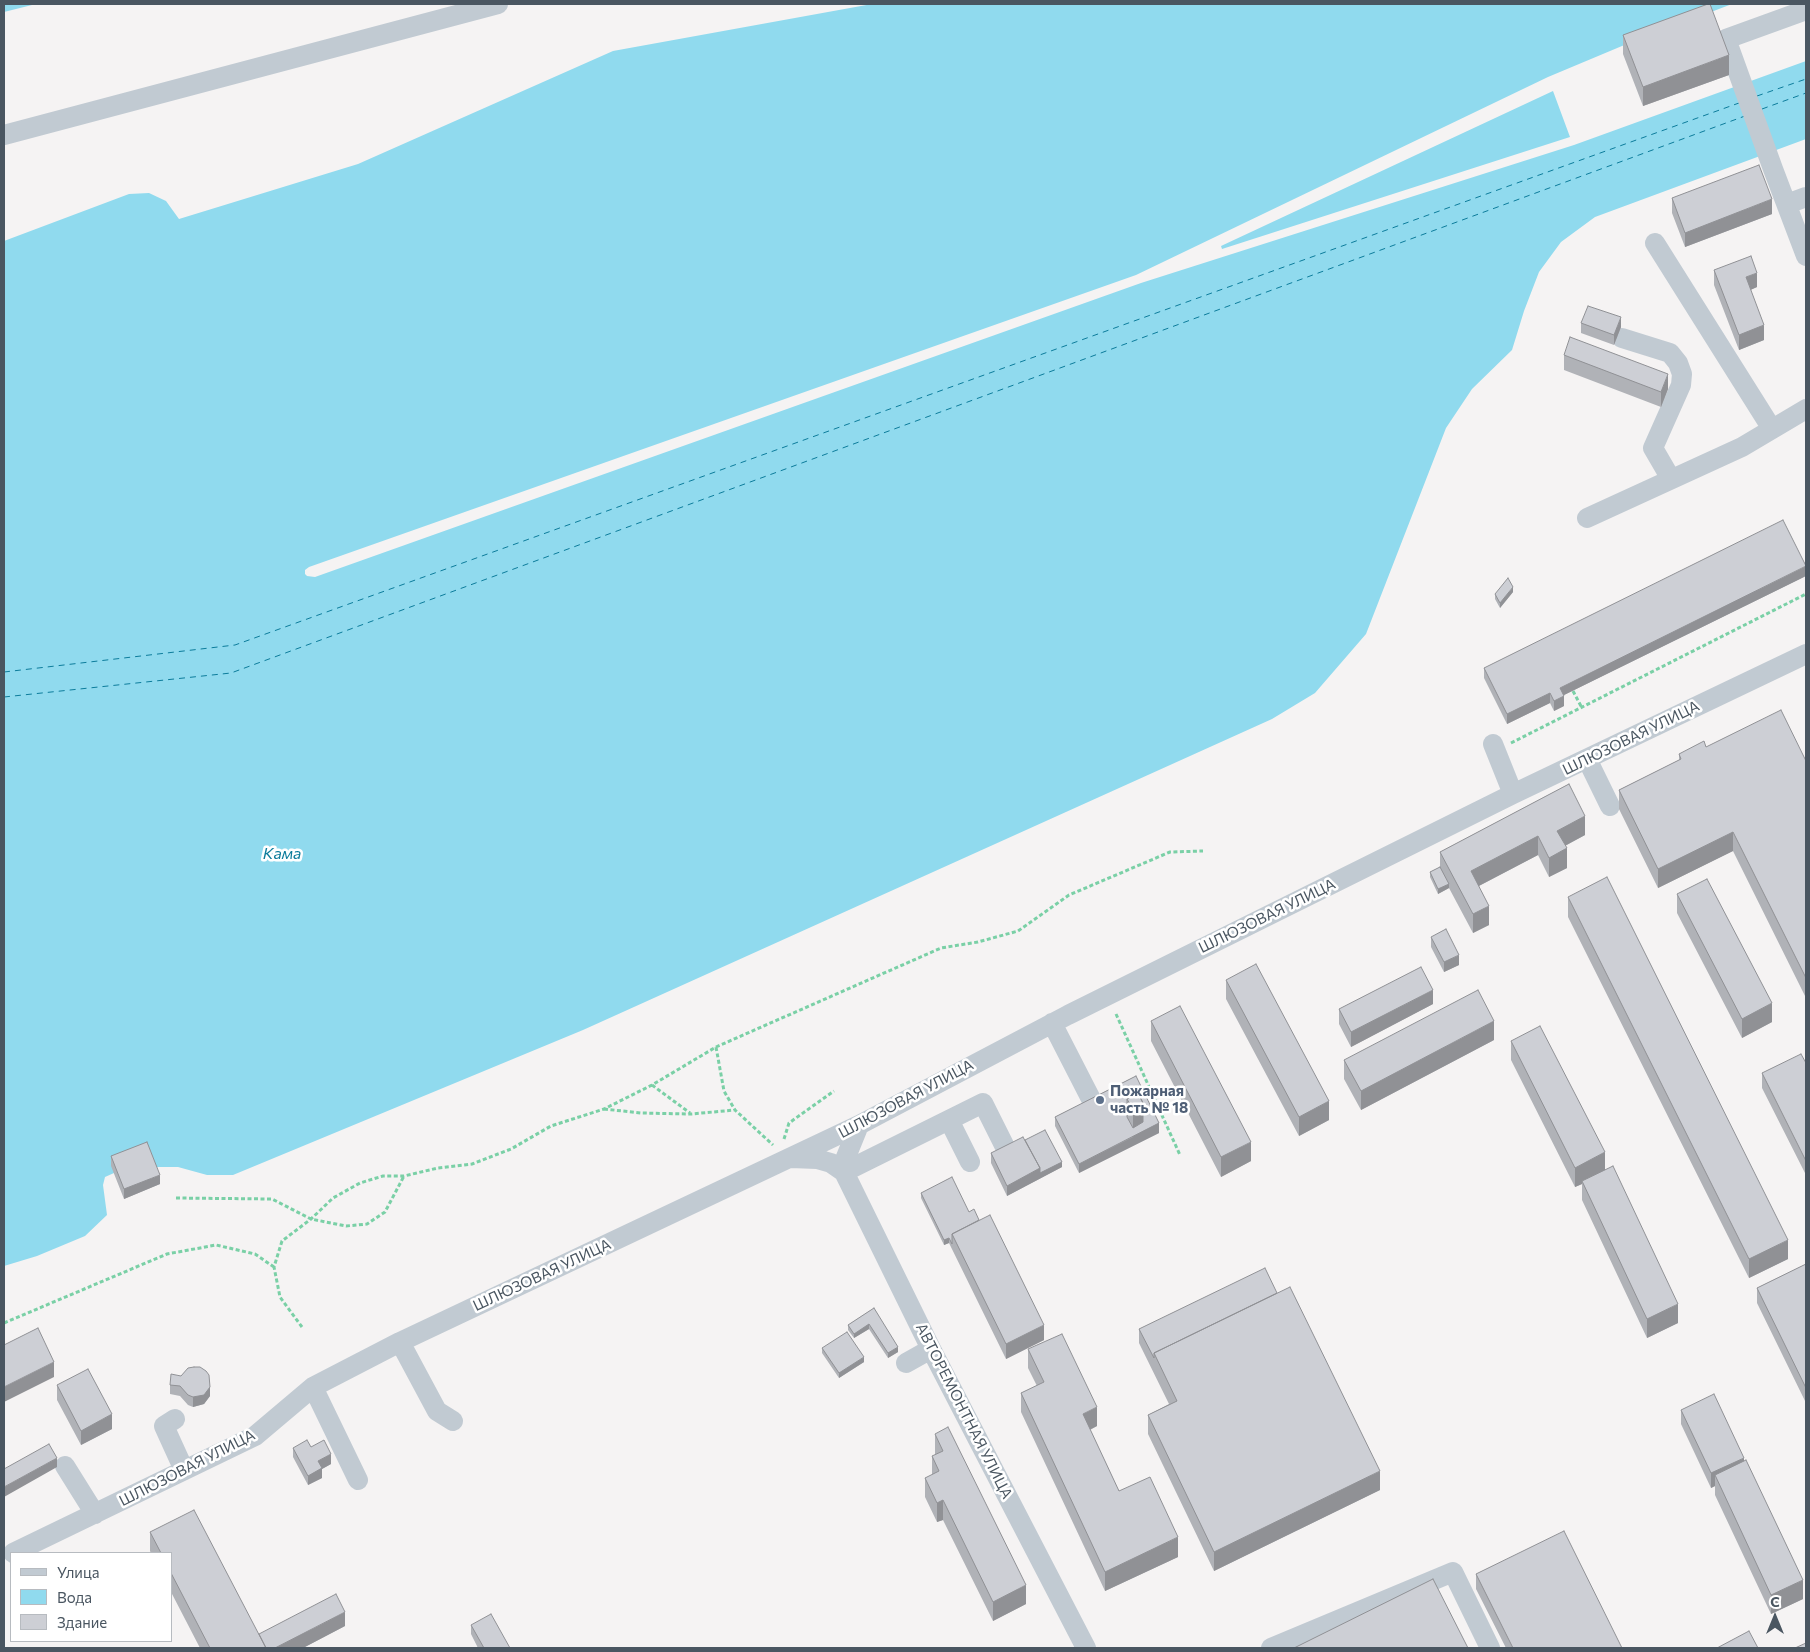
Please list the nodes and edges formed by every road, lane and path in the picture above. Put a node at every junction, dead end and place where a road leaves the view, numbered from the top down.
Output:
1 (498, 4) edge
2 (1806, 10) edge
3 (4, 135) edge
4 (1806, 197) edge
5 (1787, 204) junction
6 (1655, 243) dead end
7 (1806, 256) edge
8 (1622, 338) dead end
9 (1806, 409) edge
10 (1772, 429) junction
11 (1671, 479) junction
12 (1587, 518) dead end
13 (1806, 594) edge
14 (1806, 654) edge
15 (1573, 691) edge
16 (1582, 708) junction
17 (1495, 747) joint
18 (1587, 759) junction
19 (1513, 794) junction
20 (1610, 806) dead end
21 (1203, 850) dead end
22 (1116, 1014) dead end
23 (1052, 1023) junction
24 (716, 1047) junction
25 (652, 1085) junction
26 (834, 1091) dead end
27 (1092, 1102) edge
28 (604, 1108) junction
29 (735, 1110) junction
30 (691, 1114) junction
31 (949, 1120) junction
32 (859, 1125) junction
33 (1004, 1145) edge
34 (785, 1155) junction
35 (1180, 1155) dead end
36 (970, 1162) dead end
37 (844, 1172) junction
38 (404, 1176) junction
39 (176, 1198) dead end
40 (311, 1219) junction
41 (274, 1267) junction
42 (4, 1323) edge
43 (302, 1327) dead end
44 (400, 1342) junction
45 (931, 1349) junction
46 (906, 1364) dead end
47 (313, 1387) junction
48 (175, 1419) dead end
49 (453, 1421) dead end
50 (65, 1466) dead end
51 (184, 1470) junction
52 (358, 1480) dead end
53 (95, 1514) junction
54 (16, 1552) edge
55 (1086, 1648) edge
56 (1271, 1648) edge
57 (1490, 1648) edge

1 - 3 street
2 - 5 street
4 - 5 street
5 - 7 street
6 - 10 street
8 - 11 street
9 - 10 street
10 - 11 street
11 - 12 street
13 - 16 path
14 - 18 street, ШЛЮЗОВАЯ УЛИЦА
15 - 16 path
16 - 17 path
17 - 19 street
18 - 19 street, ШЛЮЗОВАЯ УЛИЦА
18 - 20 street
19 - 23 street, ШЛЮЗОВАЯ УЛИЦА
21 - 24 path
22 - 35 path
23 - 27 street
23 - 32 street, ШЛЮЗОВАЯ УЛИЦА
24 - 25 path
24 - 29 path
25 - 28 path
25 - 30 path
26 - 34 path
28 - 30 path
28 - 38 path
29 - 30 path
29 - 34 path
31 - 33 street
31 - 36 street
31 - 37 street
32 - 34 street, ШЛЮЗОВАЯ УЛИЦА
32 - 37 street
34 - 37 street
34 - 44 street, ШЛЮЗОВАЯ УЛИЦА
37 - 45 street, АВТОРЕМОНТНАЯ УЛИЦА
38 - 40 path
38 - 40 path
39 - 40 path
40 - 41 path
41 - 42 path
41 - 43 path
44 - 47 street, ШЛЮЗОВАЯ УЛИЦА
44 - 49 street
45 - 46 street
45 - 55 street, АВТОРЕМОНТНАЯ УЛИЦА
47 - 51 street, ШЛЮЗОВАЯ УЛИЦА
47 - 52 street
48 - 51 street
50 - 53 street
51 - 53 street, ШЛЮЗОВАЯ УЛИЦА
53 - 54 street, ШЛЮЗОВАЯ УЛИЦА
56 - 57 street

